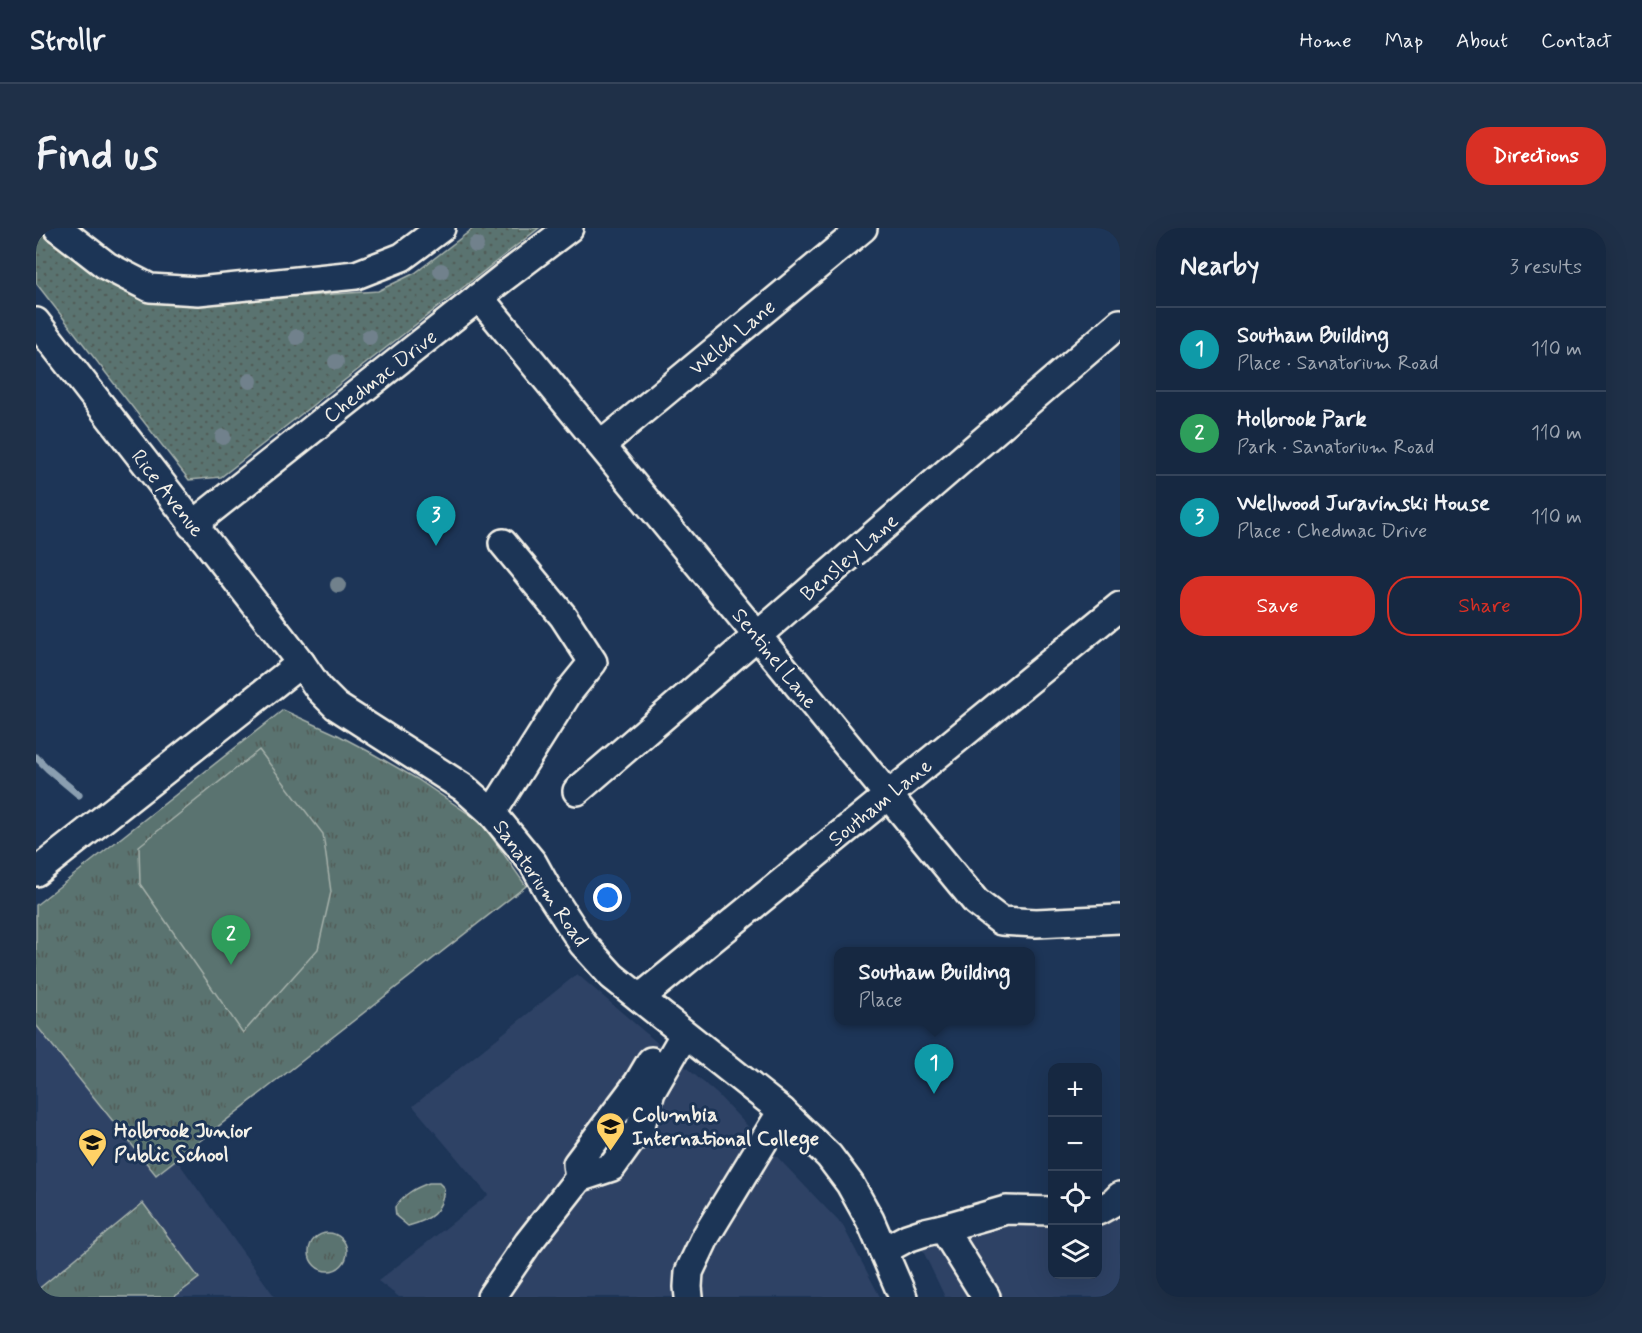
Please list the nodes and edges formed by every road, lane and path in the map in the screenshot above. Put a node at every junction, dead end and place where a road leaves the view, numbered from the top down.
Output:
1 (58, 228) edge
2 (441, 228) edge
3 (569, 228) edge
4 (863, 228) edge
5 (479, 297) junction
6 (36, 322) edge
7 (1120, 323) edge
8 (601, 446) junction
9 (192, 525) junction
10 (503, 543) dead end
11 (1120, 606) edge
12 (757, 636) junction
13 (301, 663) junction
14 (577, 791) dead end
15 (889, 795) junction
16 (492, 813) junction
17 (36, 872) edge
18 (1120, 919) edge
19 (640, 998) junction
20 (679, 1029) junction
21 (782, 1111) junction
22 (584, 1176) junction
23 (1120, 1196) edge
24 (1102, 1209) edge
25 (1048, 1211) edge
26 (943, 1228) junction
27 (883, 1251) junction
28 (491, 1297) edge
29 (689, 1297) edge
30 (903, 1297) edge
31 (986, 1297) edge

1 - 2 street
3 - 5 street, Chedmac Drive
4 - 8 street, Welch Lane
5 - 8 street, Sentinel Lane
5 - 9 street, Chedmac Drive
6 - 9 street, Rice Avenue
7 - 12 street, Bensley Lane
8 - 12 street, Sentinel Lane
9 - 13 street, Rice Avenue
10 - 16 street
11 - 15 street, Southam Lane
12 - 14 street, Bensley Lane
12 - 15 street, Sentinel Lane
13 - 16 street, Sanatorium Road
13 - 17 street
15 - 18 street, Sentinel Lane
15 - 19 street, Southam Lane
16 - 19 street, Sanatorium Road
19 - 20 street, Sanatorium Road
20 - 21 street, Sanatorium Road
20 - 22 street
20 - 22 street
21 - 27 street, Sanatorium Road
21 - 29 street
22 - 28 street
23 - 24 street
25 - 26 street
26 - 27 street
26 - 31 street
27 - 30 street, Sanatorium Road

